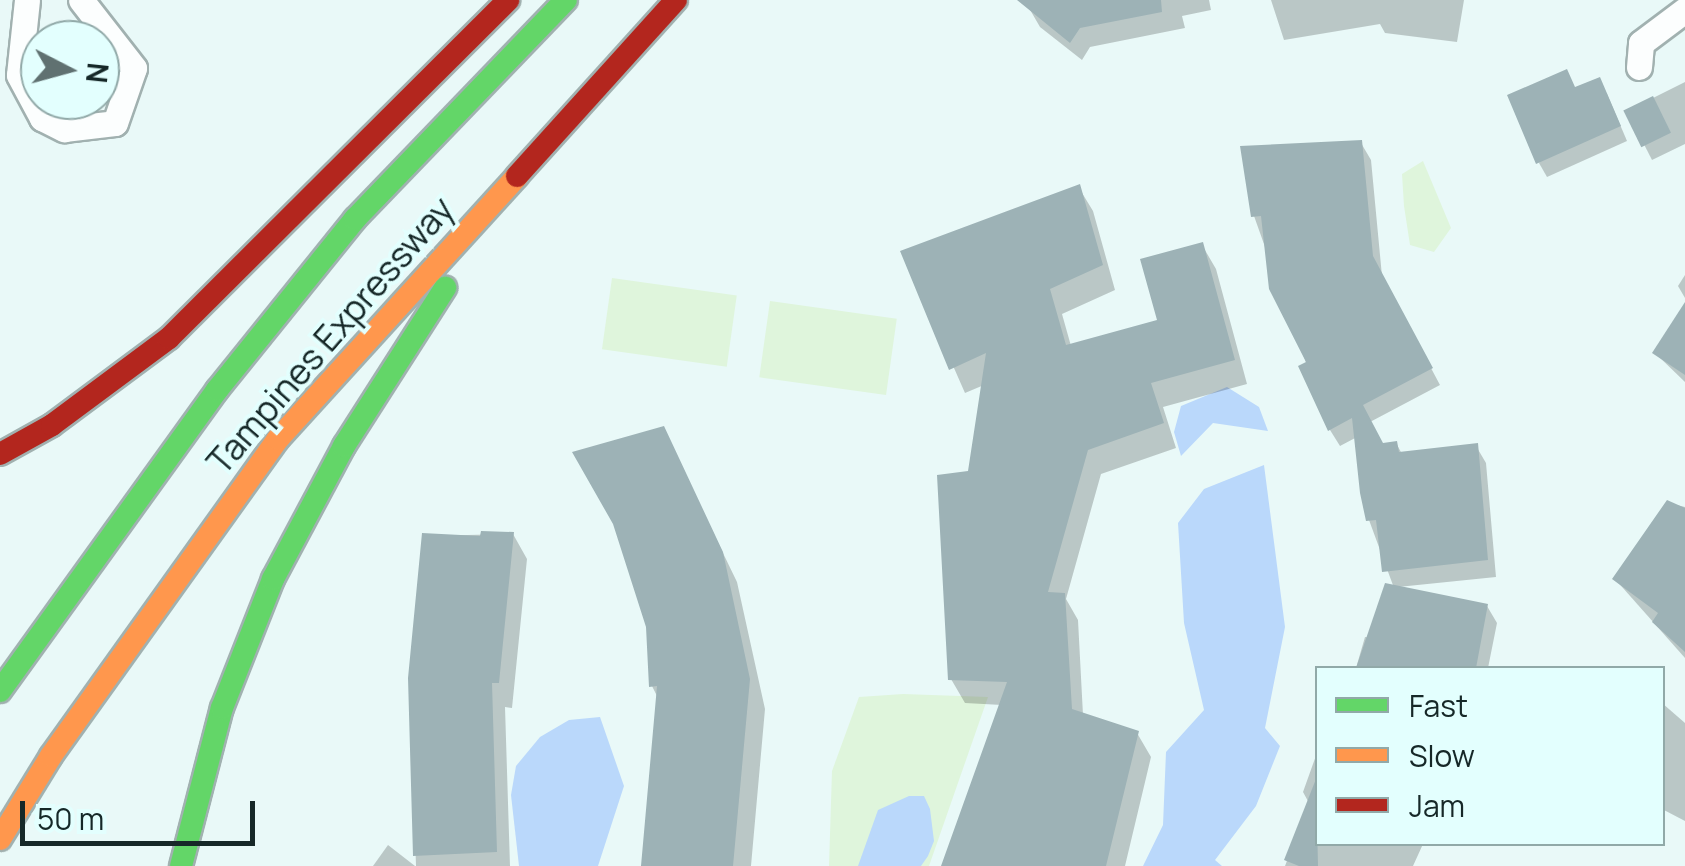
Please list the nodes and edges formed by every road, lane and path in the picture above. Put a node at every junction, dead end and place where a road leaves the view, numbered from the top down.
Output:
1 (27, 0) edge
2 (81, 0) edge
3 (508, 0) edge
4 (566, 0) edge
5 (676, 0) edge
6 (1685, 10) edge
7 (1639, 67) dead end
8 (493, 199) junction
9 (0, 454) edge
10 (0, 691) edge
11 (0, 839) edge
12 (181, 866) edge

1 - 2 street
3 - 9 highway
4 - 10 highway, Tampines Expressway
5 - 8 highway, Tampines Expressway
6 - 7 street
8 - 11 highway, Tampines Expressway
8 - 12 highway

